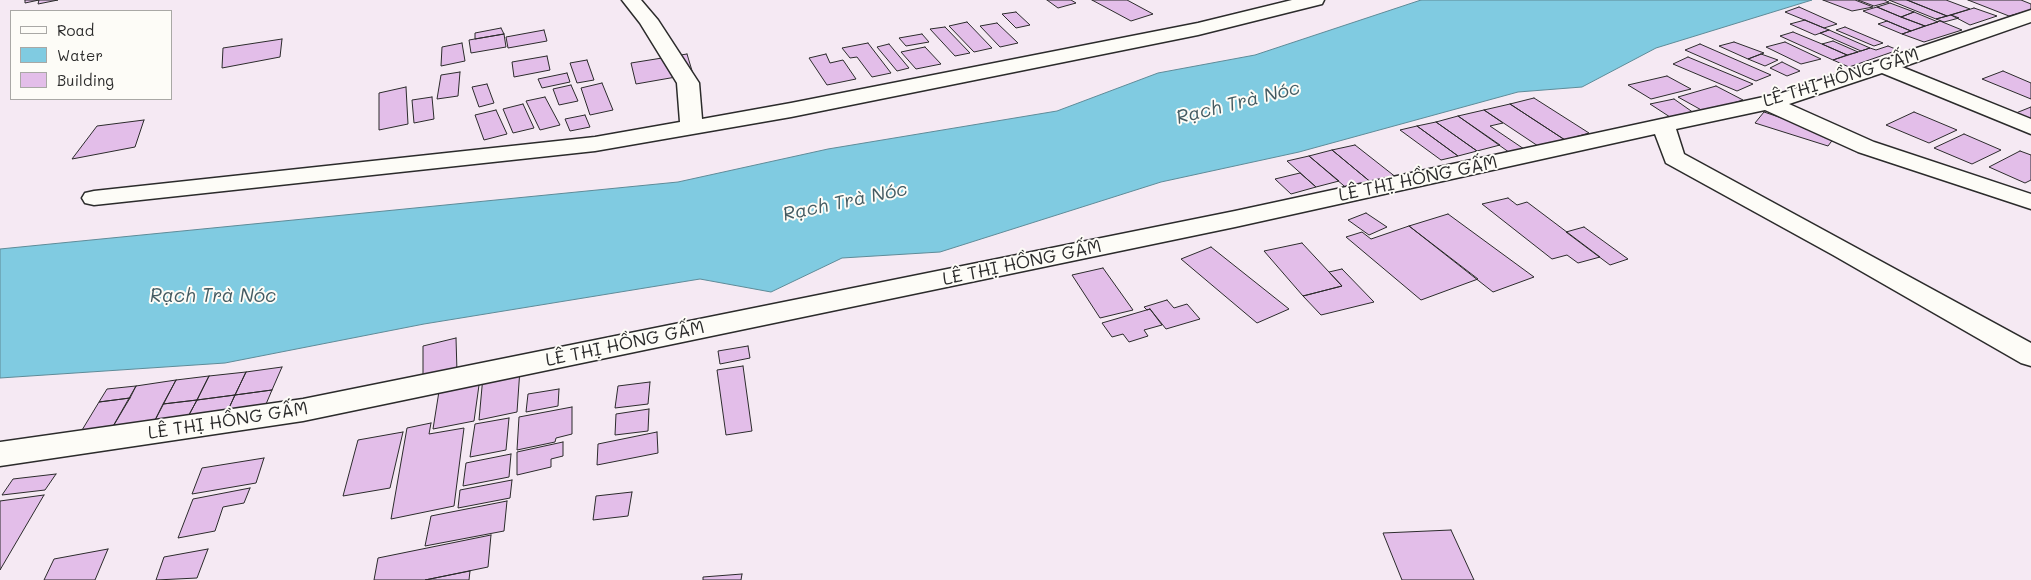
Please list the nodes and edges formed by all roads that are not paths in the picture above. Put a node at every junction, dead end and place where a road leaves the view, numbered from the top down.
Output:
1 (631, 0) edge
2 (1315, 0) edge
3 (2024, 24) edge
4 (1882, 66) junction
5 (1768, 102) junction
6 (1663, 125) junction
7 (692, 127) junction
8 (2031, 127) edge
9 (94, 198) dead end
10 (2031, 202) edge
11 (2031, 356) edge
12 (0, 454) edge

1 - 7 street
2 - 7 street
3 - 4 street, LÊ THỊ HỒNG GẤM
4 - 5 street, LÊ THỊ HỒNG GẤM
4 - 8 street
5 - 6 street, LÊ THỊ HỒNG GẤM
5 - 10 street
6 - 11 street
6 - 12 street, LÊ THỊ HỒNG GẤM
7 - 9 street

